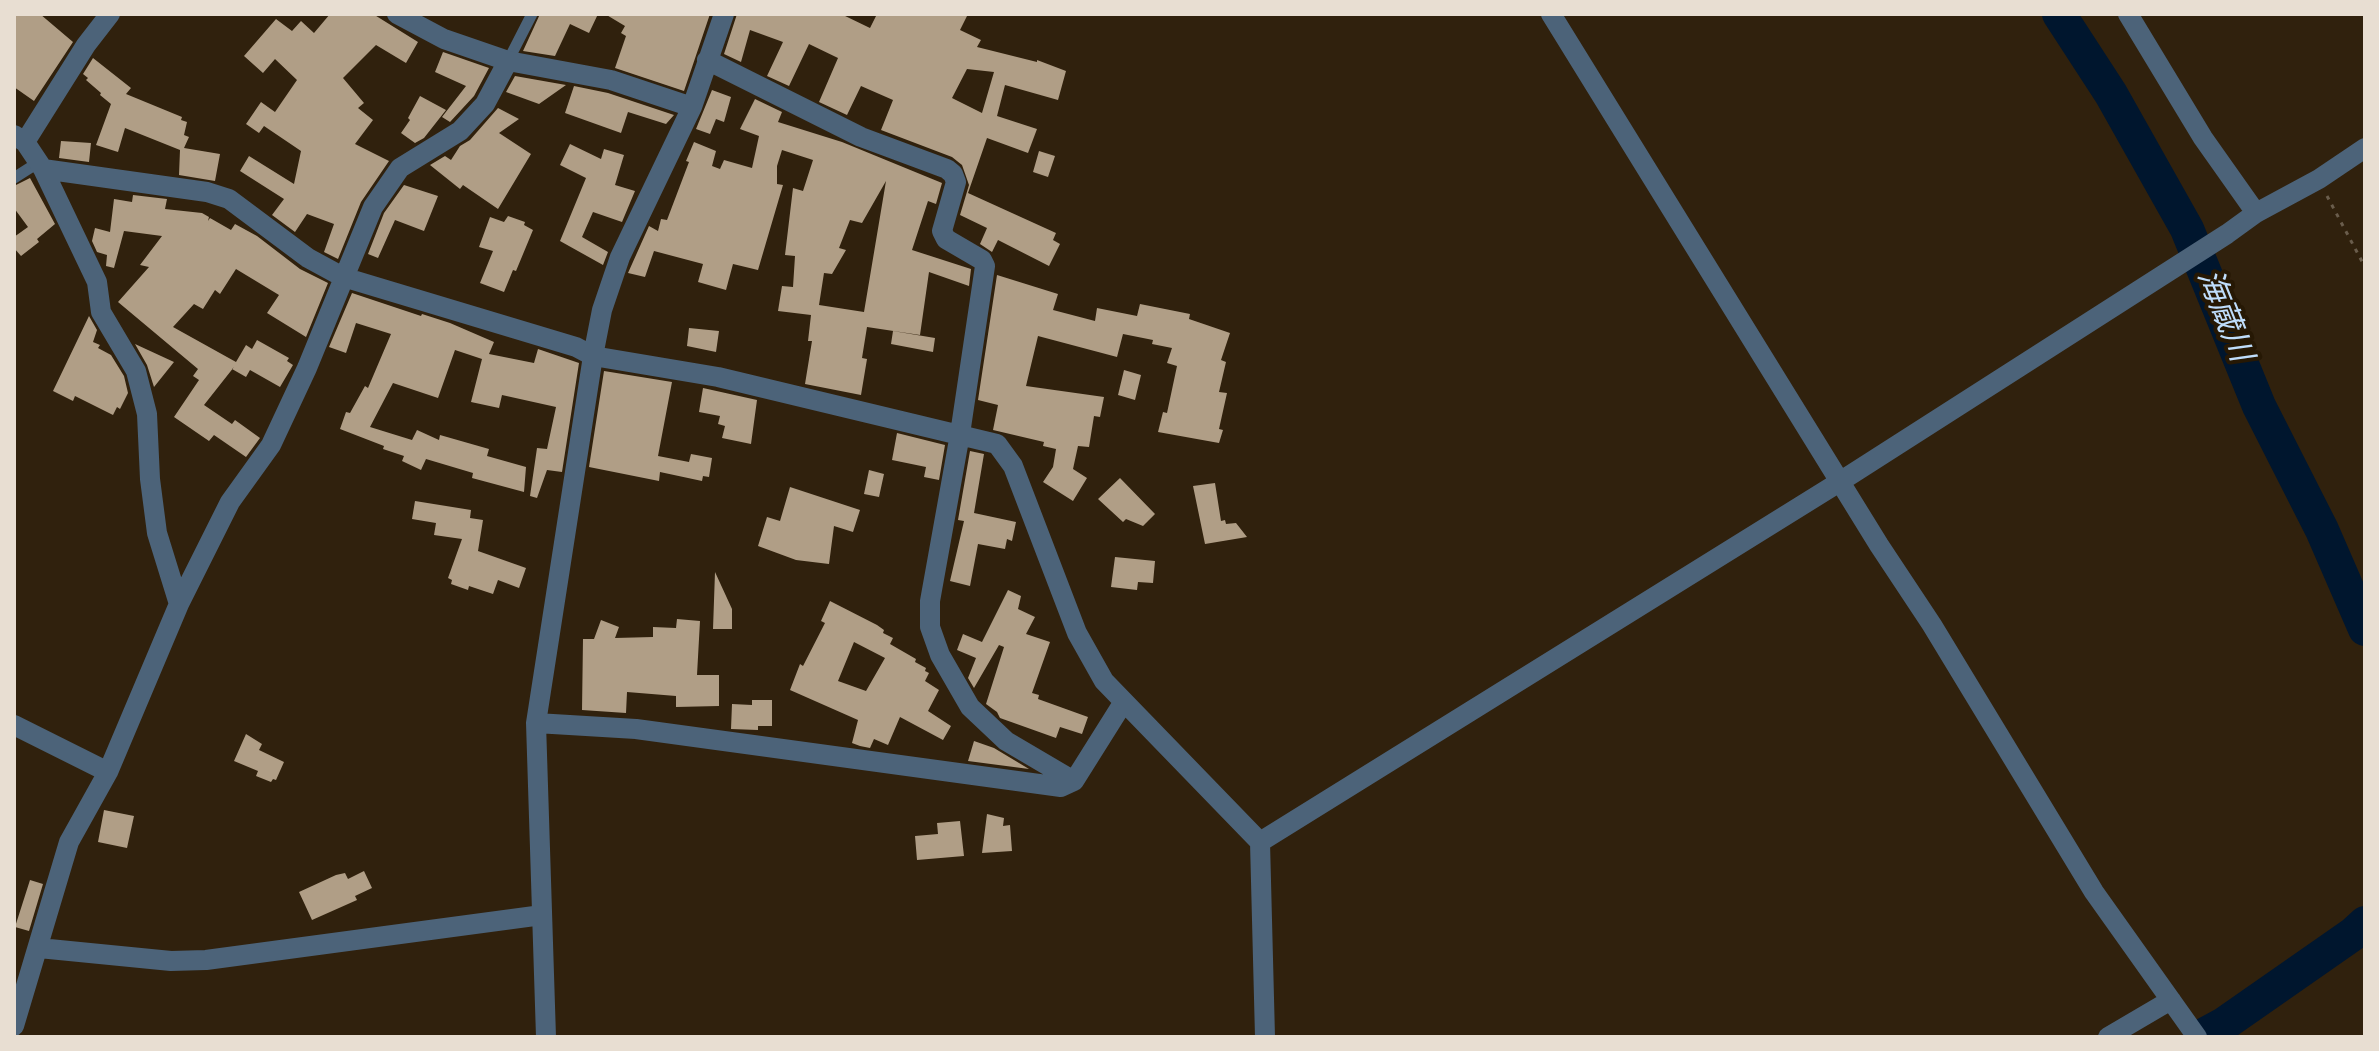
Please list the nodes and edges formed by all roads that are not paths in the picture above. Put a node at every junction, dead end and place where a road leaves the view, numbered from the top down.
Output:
1 (110, 14) edge
2 (397, 14) edge
3 (532, 14) edge
4 (724, 14) edge
5 (1551, 14) edge
6 (2128, 14) edge
7 (707, 60) junction
8 (508, 61) junction
9 (692, 107) junction
10 (20, 139) edge
11 (2365, 148) edge
12 (41, 165) junction
13 (14, 178) edge
14 (2256, 213) junction
15 (343, 277) junction
16 (593, 356) junction
17 (960, 434) junction
18 (1841, 481) junction
19 (179, 604) junction
20 (1123, 703) junction
21 (536, 723) junction
22 (14, 725) edge
23 (108, 772) junction
24 (1074, 781) junction
25 (1260, 842) junction
26 (542, 915) junction
27 (39, 948) junction
28 (2173, 1003) junction
29 (14, 1026) edge
30 (546, 1037) edge
31 (1265, 1037) edge
32 (2108, 1037) edge
33 (2197, 1037) edge

1 - 10 street
2 - 8 street
3 - 8 lane
4 - 7 street
5 - 18 street
6 - 14 street
7 - 9 street
7 - 17 street
8 - 9 street
8 - 15 street
9 - 16 street
10 - 12 street
11 - 14 street
12 - 13 lane
12 - 15 street
12 - 19 street
14 - 18 street
15 - 16 street
15 - 19 street
16 - 17 street
16 - 21 street
17 - 20 street
17 - 24 street
18 - 25 street
18 - 28 street
19 - 23 street
20 - 24 street
20 - 25 street
21 - 24 street
21 - 26 street
22 - 23 street
23 - 27 street
25 - 31 street
26 - 27 street
26 - 30 street
27 - 29 street
28 - 32 street
28 - 33 street

